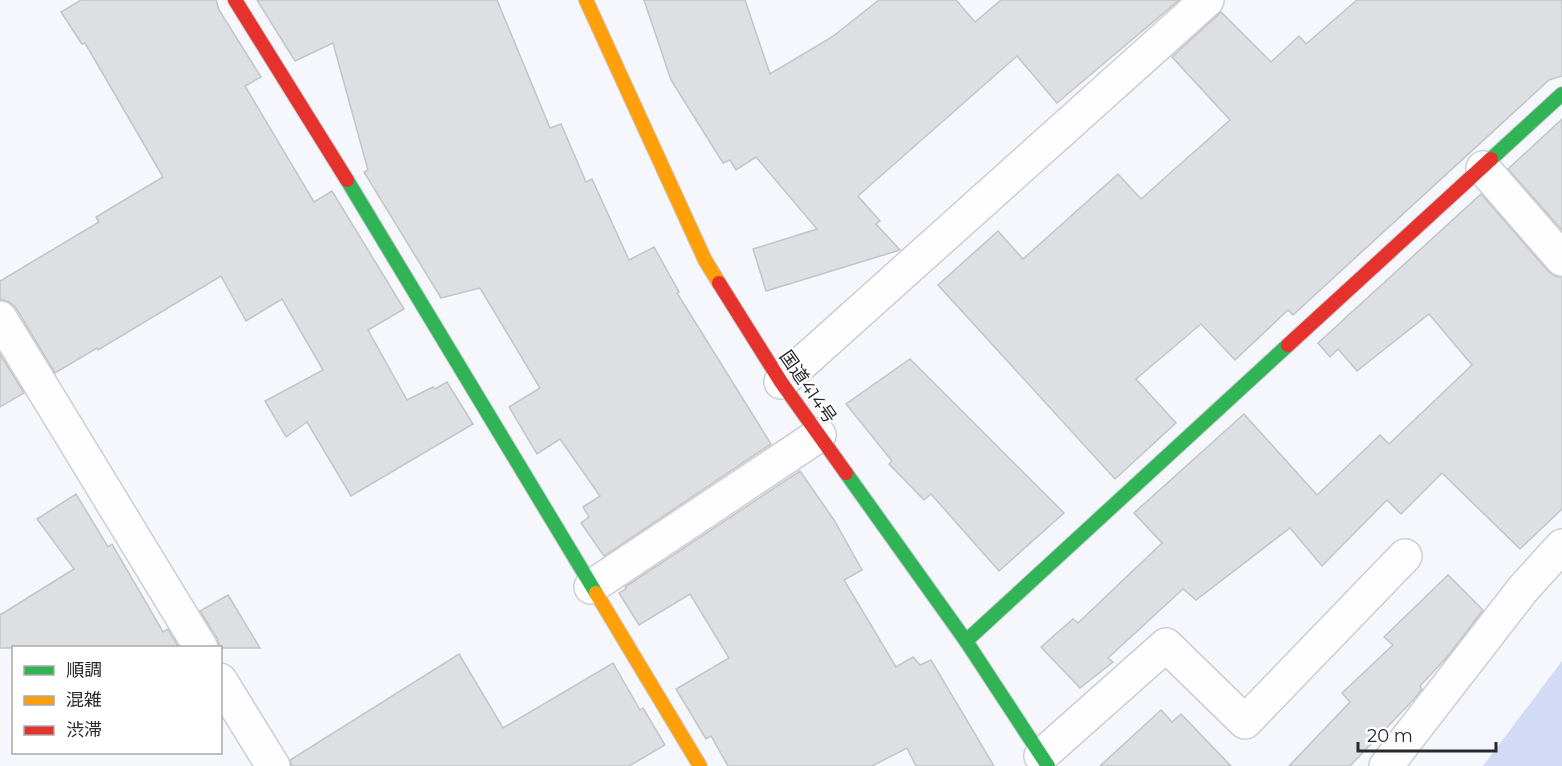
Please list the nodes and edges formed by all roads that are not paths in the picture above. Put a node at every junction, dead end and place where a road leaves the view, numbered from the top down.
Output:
1 (236, 0) edge
2 (586, 0) edge
3 (1207, 0) edge
4 (1562, 94) edge
5 (1483, 168) junction
6 (1562, 260) edge
7 (0, 318) edge
8 (781, 382) junction
9 (819, 435) junction
10 (1562, 546) edge
11 (1405, 556) dead end
12 (591, 587) junction
13 (966, 641) junction
14 (200, 646) edge
15 (222, 683) edge
16 (1044, 761) edge
17 (695, 764) edge
18 (273, 766) edge
19 (1386, 766) edge

1 - 12 main road
2 - 8 main road, 国道414号
3 - 8 street
4 - 5 main road
5 - 6 street
5 - 13 main road
7 - 14 street
8 - 9 main road, 国道414号
9 - 12 street
9 - 13 main road, 国道414号
10 - 19 street
11 - 16 street
12 - 17 main road
13 - 16 main road, 国道414号
15 - 18 street

